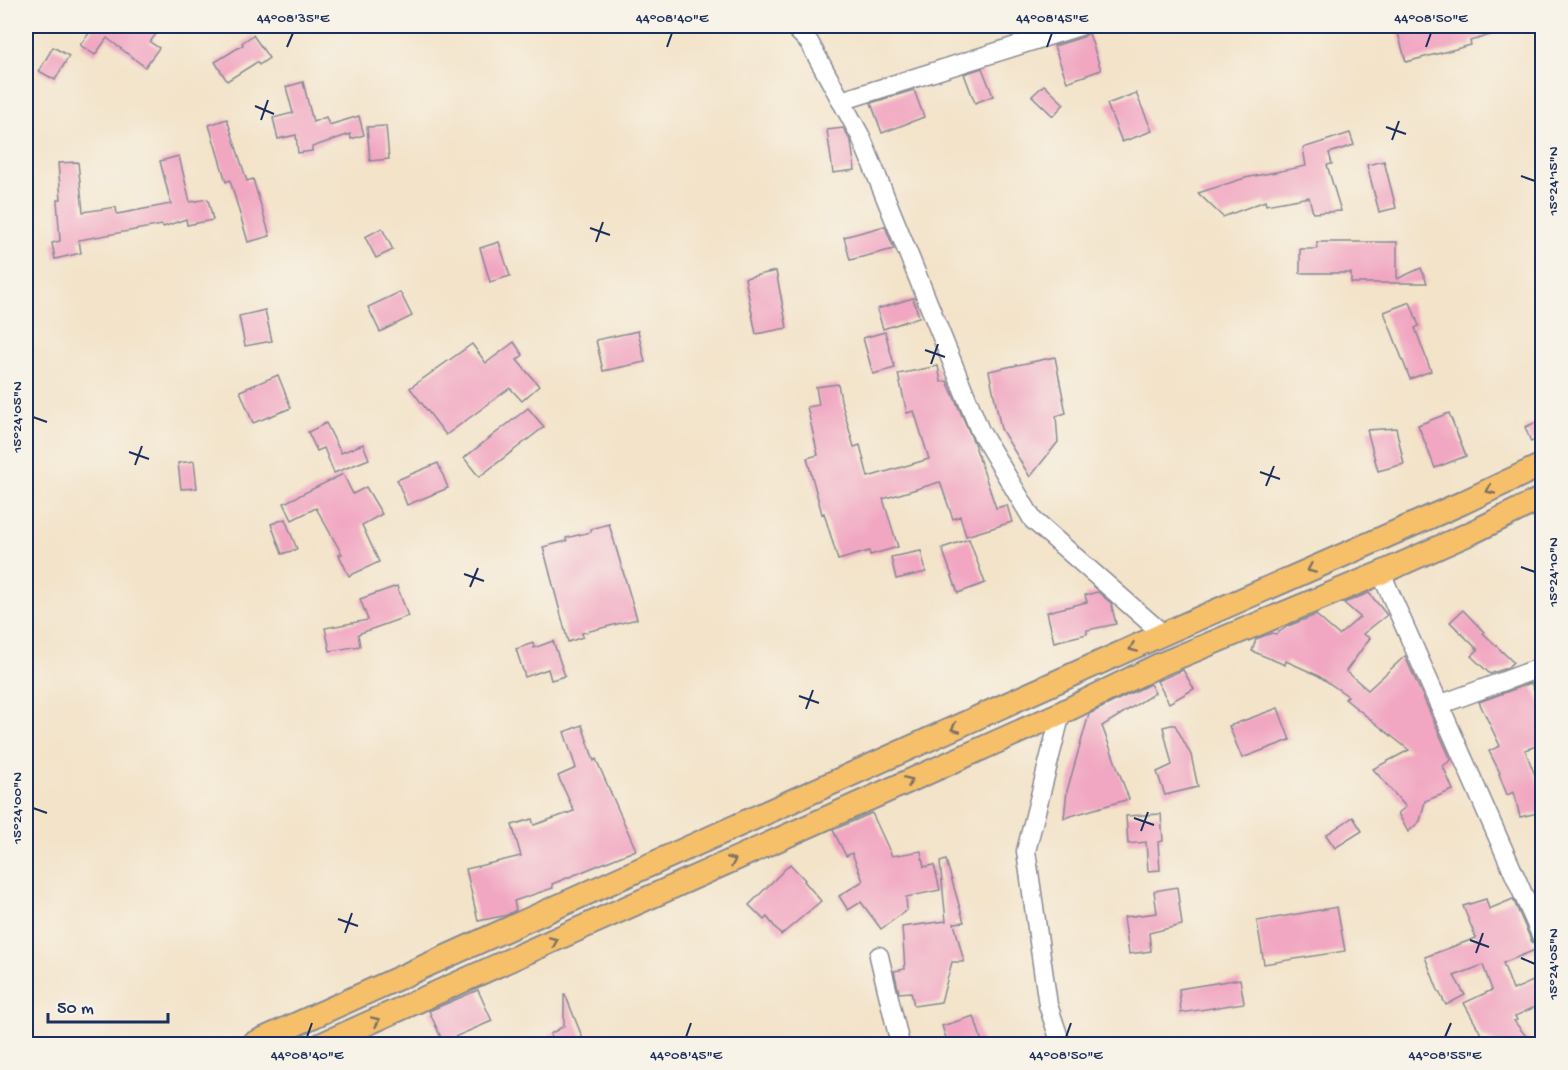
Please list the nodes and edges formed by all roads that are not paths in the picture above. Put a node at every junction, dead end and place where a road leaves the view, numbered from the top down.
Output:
1 (793, 26) edge
2 (1080, 26) edge
3 (842, 101) junction
4 (1542, 465) edge
5 (1542, 498) edge
6 (1462, 503) junction
7 (1473, 532) junction
8 (1380, 573) junction
9 (1163, 634) junction
10 (1542, 667) edge
11 (1439, 705) junction
12 (1002, 707) junction
13 (1060, 713) junction
14 (1016, 733) junction
15 (1542, 937) edge
16 (879, 956) dead end
17 (252, 1044) edge
18 (322, 1044) edge
19 (900, 1044) edge
20 (1061, 1044) edge

1 - 3 street
2 - 3 street
3 - 9 street
4 -> 6 main road
5 - 7 main road
6 - 7 main road
6 -> 9 main road
7 - 8 main road
8 - 11 street
8 - 13 main road
9 -> 12 main road
10 - 11 street
11 - 15 street
12 - 14 main road
12 -> 17 main road
13 - 14 main road
13 - 20 street
18 -> 14 main road
16 - 19 street

